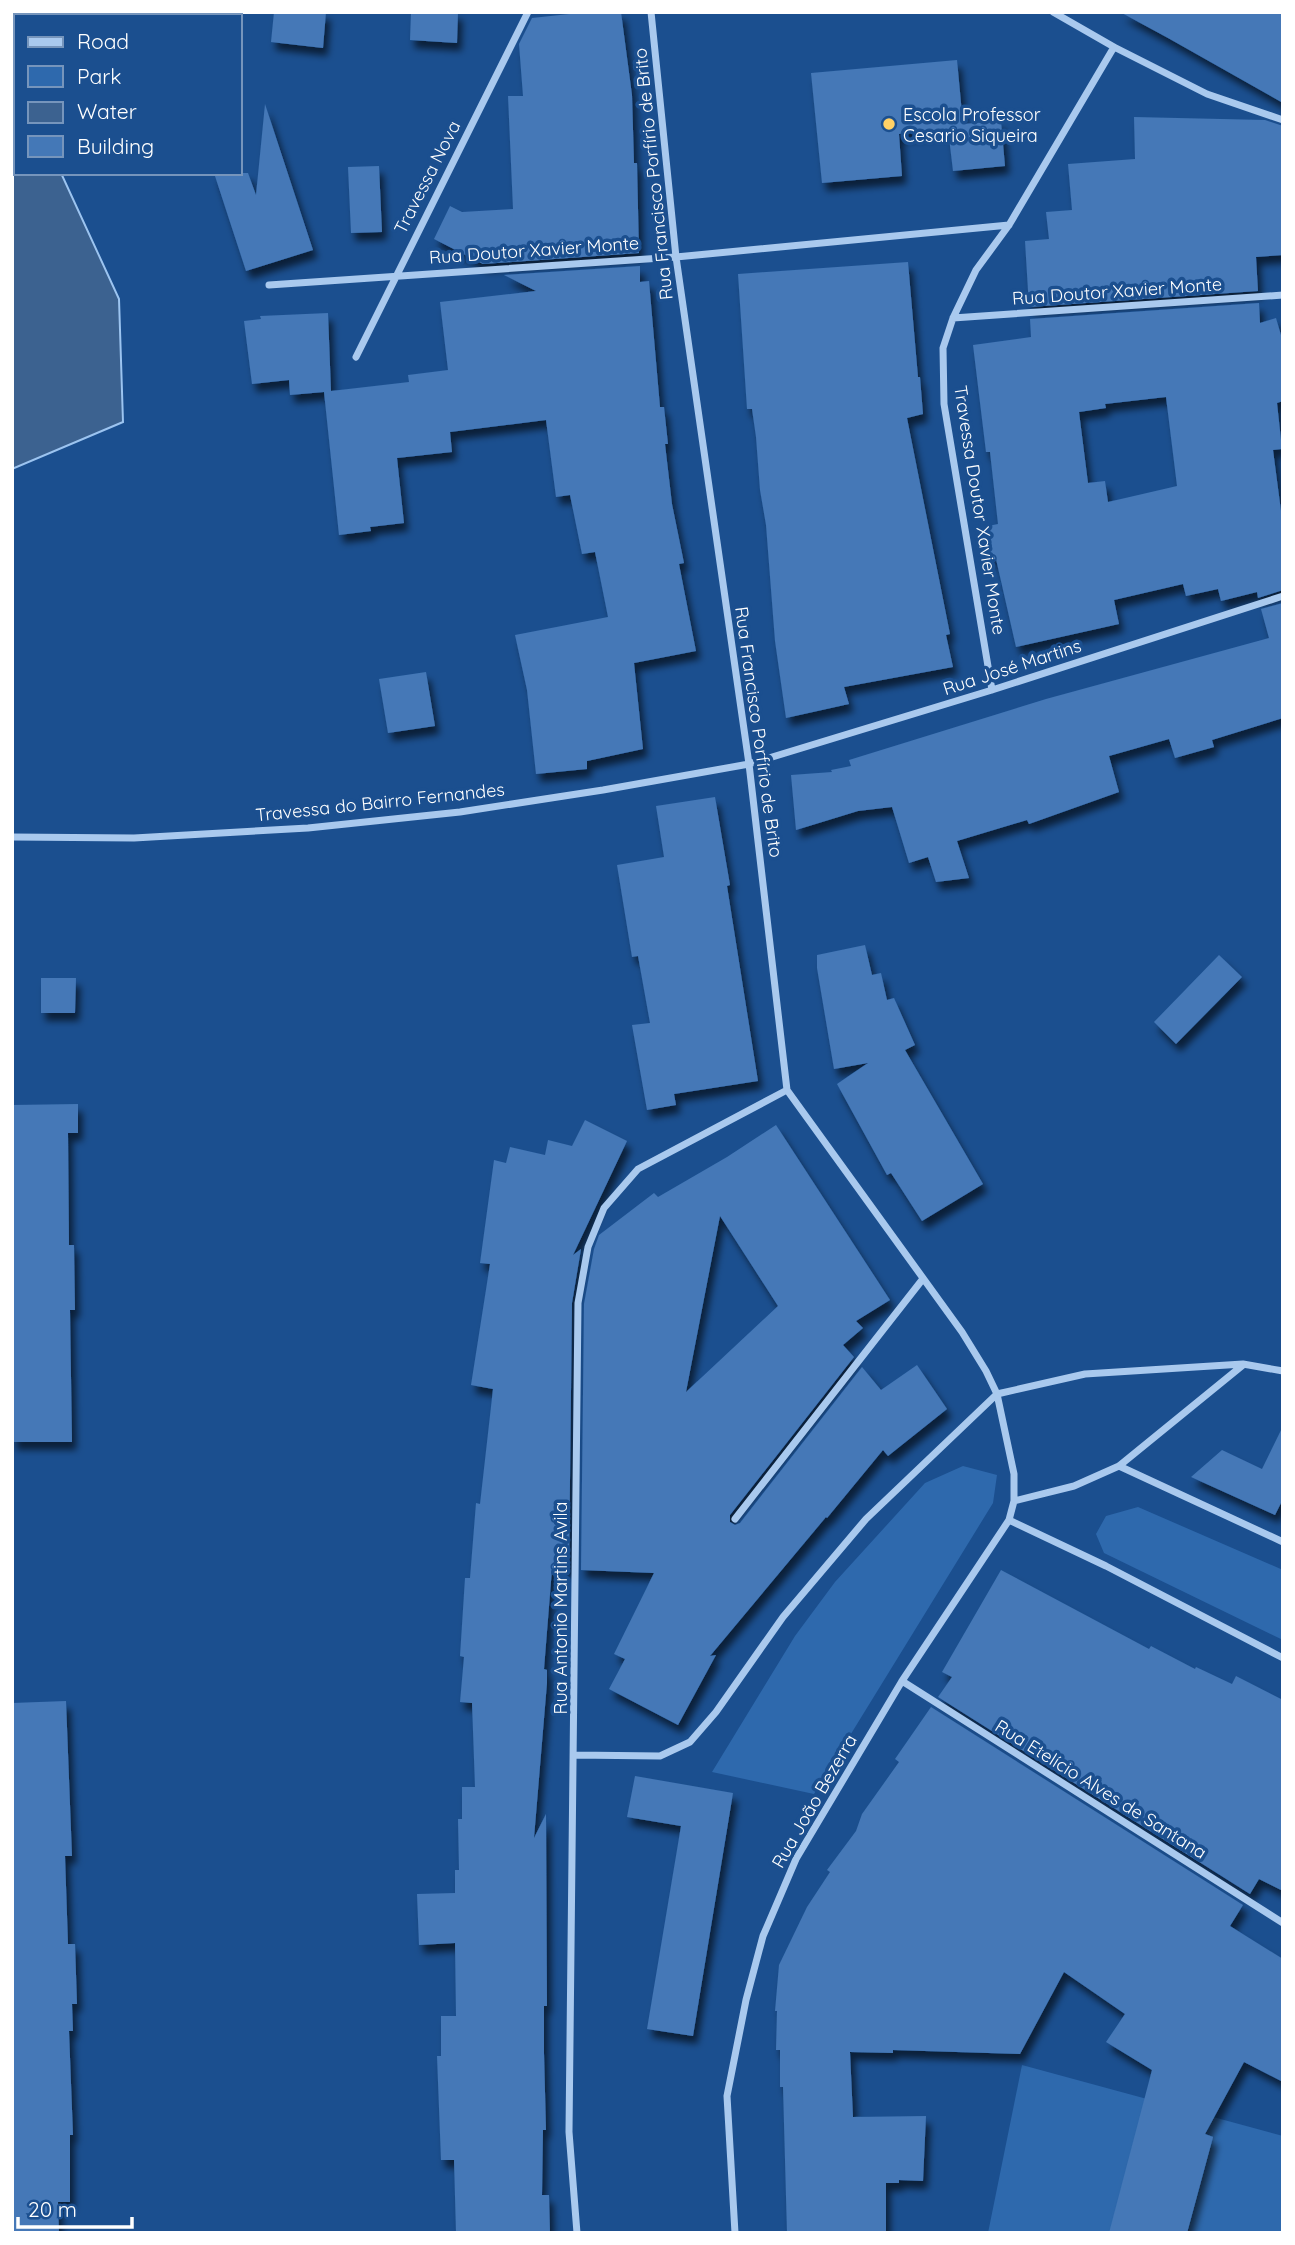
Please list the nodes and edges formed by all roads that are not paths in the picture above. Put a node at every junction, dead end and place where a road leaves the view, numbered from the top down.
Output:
1 (528, 12) edge
2 (652, 12) edge
3 (1053, 12) edge
4 (1114, 47) junction
5 (1283, 120) edge
6 (1009, 225) junction
7 (676, 257) junction
8 (395, 275) junction
9 (270, 285) dead end
10 (1283, 295) edge
11 (953, 318) junction
12 (356, 357) dead end
13 (1283, 596) edge
14 (992, 690) junction
15 (748, 764) junction
16 (12, 837) edge
17 (787, 1090) junction
18 (922, 1280) junction
19 (1243, 1364) junction
20 (1283, 1371) edge
21 (997, 1394) junction
22 (1119, 1466) junction
23 (1014, 1501) junction
24 (735, 1519) dead end
25 (1009, 1520) junction
26 (1283, 1542) edge
27 (1283, 1658) edge
28 (902, 1682) junction
29 (574, 1755) junction
30 (1283, 1923) edge
31 (578, 2233) edge
32 (735, 2233) edge

1 - 8 street, Travessa Nova
2 - 7 street, Rua Francisco Porfírio de Brito
3 - 4 street
4 - 5 street
4 - 6 street, Travessa Doutor Xavier Monte
6 - 7 street, Rua Doutor Xavier Monte
6 - 11 street, Travessa Doutor Xavier Monte
7 - 8 street, Rua Doutor Xavier Monte
7 - 15 street, Rua Francisco Porfírio de Brito
8 - 9 street, Rua Doutor Xavier Monte
8 - 12 street, Travessa Nova
10 - 11 street, Rua Doutor Xavier Monte
11 - 14 street, Travessa Doutor Xavier Monte
13 - 14 street, Rua José Martins
14 - 15 street, Rua José Martins
15 - 16 street, Travessa do Bairro Fernandes
15 - 17 street, Rua Francisco Porfírio de Brito
17 - 18 street, Rua Francisco Porfírio de Brito
17 - 29 street, Rua Antonio Martins Avila
18 - 21 street, Rua Francisco Porfírio de Brito
18 - 24 street
19 - 20 street
19 - 21 street
19 - 22 street
21 - 23 street, Rua Francisco Porfírio de Brito
21 - 29 street
22 - 23 street
22 - 26 street
23 - 25 street, Rua João Bezerra
25 - 27 street
25 - 28 street, Rua João Bezerra
28 - 30 street, Rua Etelício Alves de Santana
28 - 32 street, Rua João Bezerra
29 - 31 street, Rua Antonio Martins Avila

